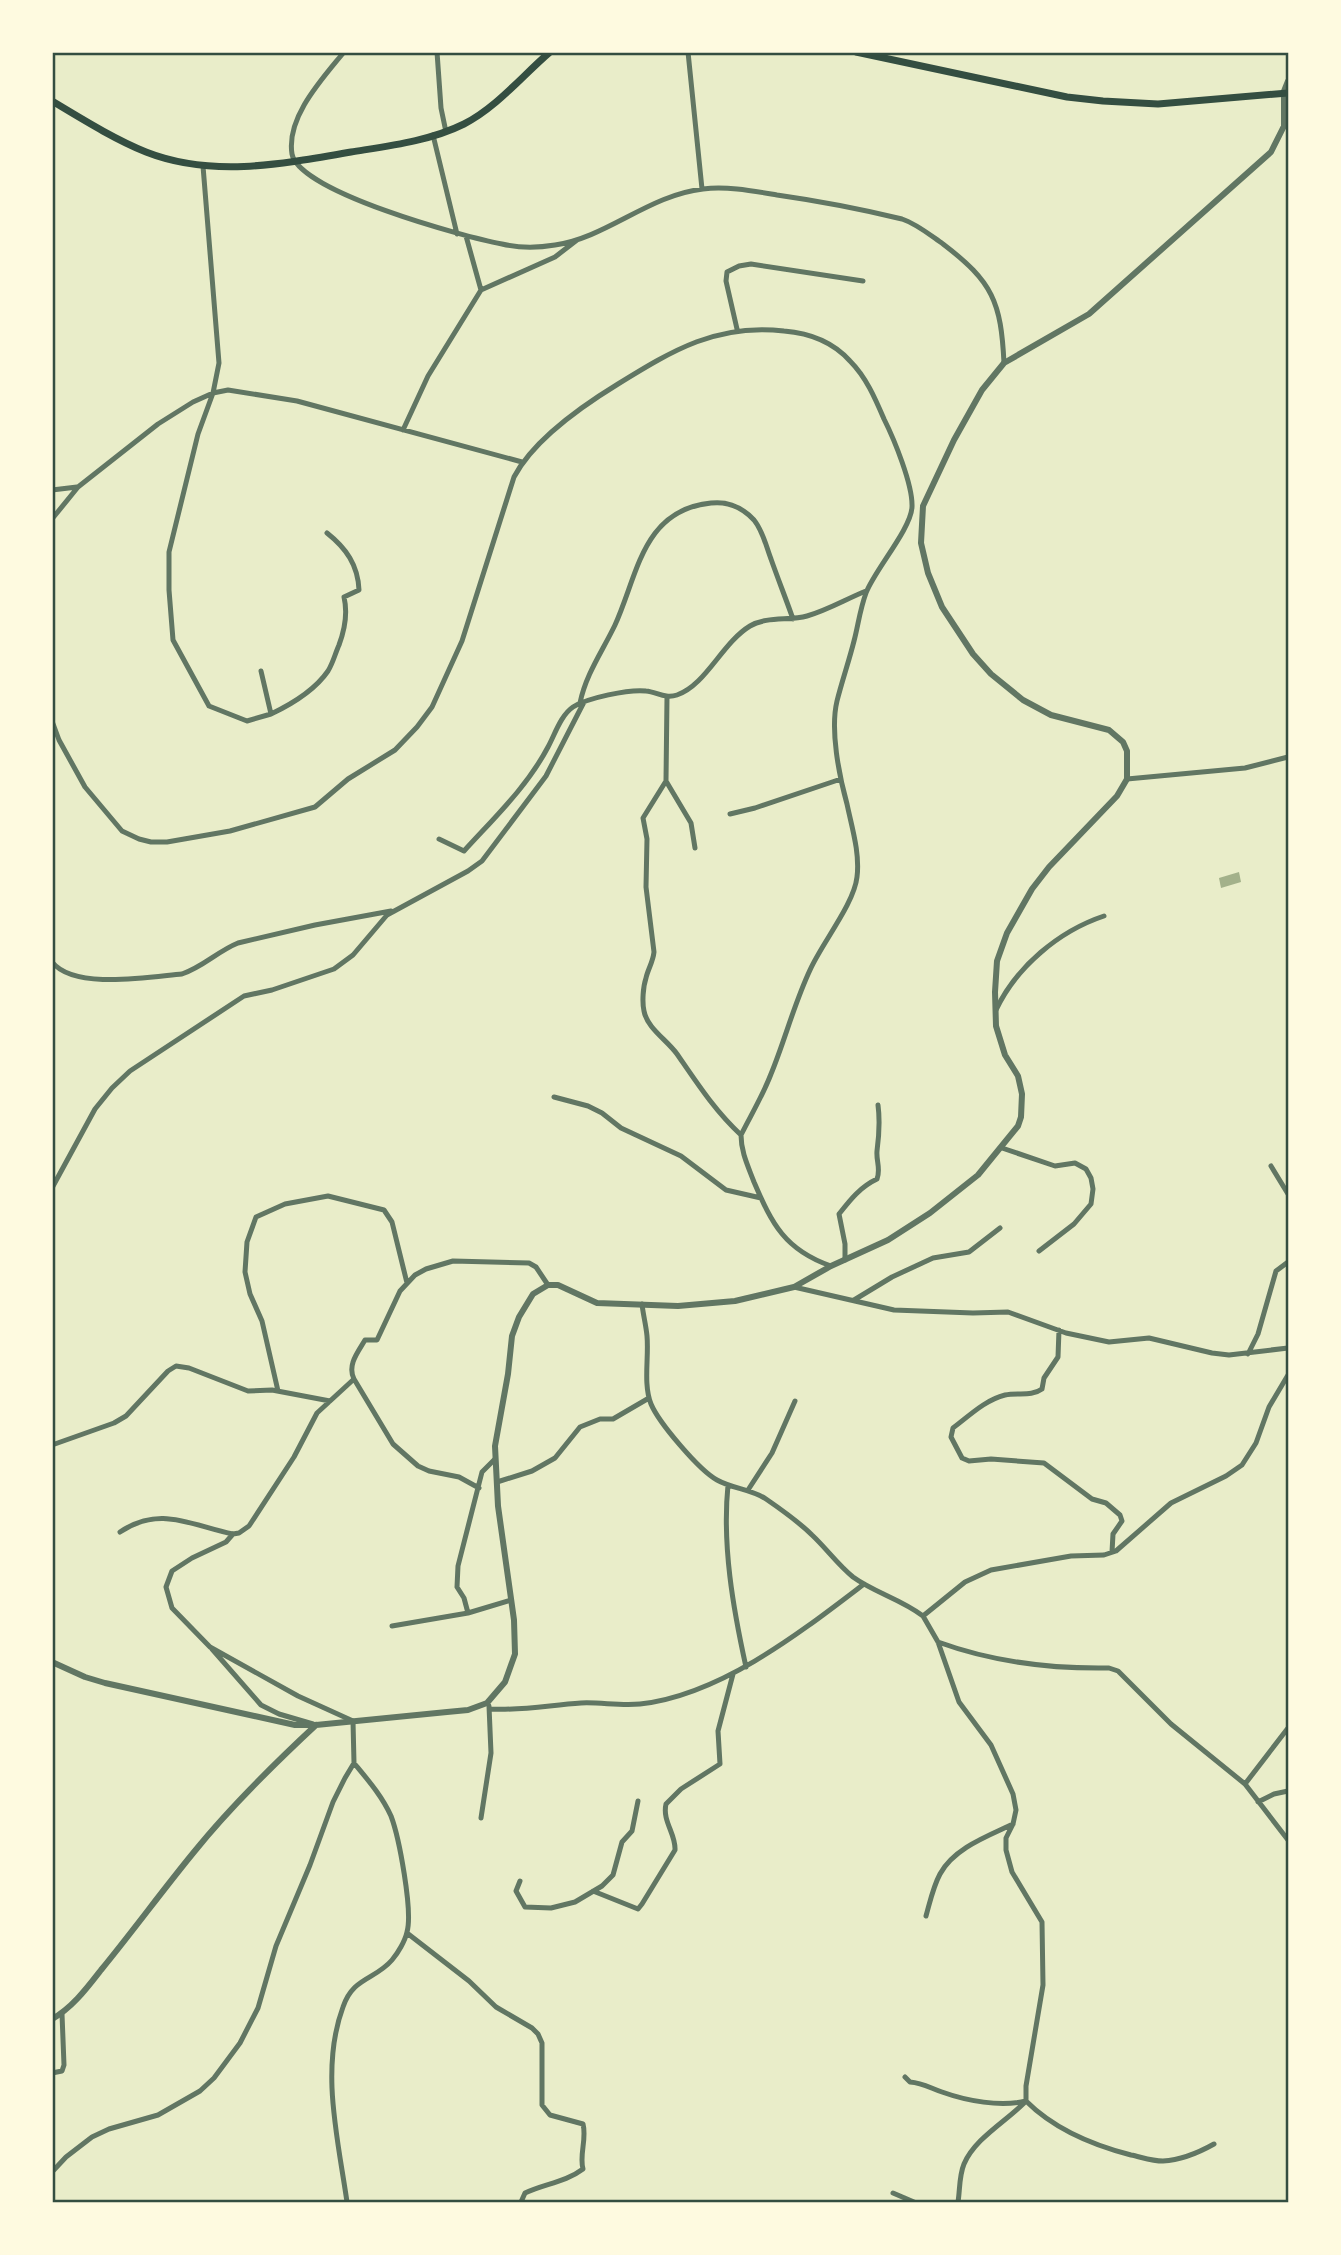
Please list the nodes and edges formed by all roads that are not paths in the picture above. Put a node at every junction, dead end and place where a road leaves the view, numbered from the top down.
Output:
1 (344, 52) edge
2 (437, 52) edge
3 (550, 52) edge
4 (688, 52) edge
5 (856, 52) edge
6 (1289, 81) edge
7 (1286, 92) edge
8 (52, 101) edge
9 (446, 132) junction
10 (433, 135) junction
11 (295, 162) junction
12 (202, 166) junction
13 (702, 189) junction
14 (457, 234) junction
15 (466, 236) junction
16 (578, 240) junction
17 (863, 281) dead end
18 (481, 290) junction
19 (737, 329) junction
20 (1004, 363) junction
21 (213, 393) junction
22 (403, 430) junction
23 (522, 462) junction
24 (78, 487) junction
25 (52, 490) edge
26 (923, 506) junction
27 (912, 507) junction
28 (52, 519) edge
29 (327, 533) dead end
30 (866, 591) junction
31 (793, 620) junction
32 (261, 671) dead end
33 (667, 697) junction
34 (582, 703) junction
35 (271, 714) junction
36 (52, 720) edge
37 (1289, 757) edge
38 (841, 779) junction
39 (1127, 779) junction
40 (666, 781) junction
41 (730, 814) dead end
42 (439, 839) dead end
43 (695, 848) dead end
44 (394, 910) junction
45 (1104, 916) dead end
46 (52, 962) edge
47 (996, 1010) junction
48 (554, 1097) dead end
49 (878, 1105) dead end
50 (741, 1135) junction
51 (1002, 1148) junction
52 (1271, 1166) dead end
53 (52, 1188) edge
54 (1289, 1194) edge
55 (761, 1198) junction
56 (1000, 1228) dead end
57 (1039, 1251) dead end
58 (845, 1260) junction
59 (1289, 1262) edge
60 (831, 1266) junction
61 (407, 1283) junction
62 (548, 1285) junction
63 (794, 1287) junction
64 (854, 1300) junction
65 (642, 1304) junction
66 (1059, 1330) junction
67 (1289, 1348) edge
68 (1248, 1354) junction
69 (1289, 1375) edge
70 (355, 1379) junction
71 (278, 1391) junction
72 (649, 1398) junction
73 (330, 1401) junction
74 (795, 1401) dead end
75 (52, 1445) edge
76 (495, 1459) junction
77 (497, 1482) junction
78 (728, 1485) junction
79 (479, 1488) junction
80 (748, 1489) junction
81 (120, 1532) dead end
82 (233, 1534) junction
83 (1112, 1552) junction
84 (864, 1584) junction
85 (511, 1600) junction
86 (468, 1613) junction
87 (923, 1616) junction
88 (393, 1626) dead end
89 (938, 1642) junction
90 (210, 1647) junction
91 (52, 1662) edge
92 (746, 1667) junction
93 (733, 1674) junction
94 (489, 1706) junction
95 (353, 1721) junction
96 (316, 1725) junction
97 (1289, 1728) edge
98 (354, 1763) junction
99 (1245, 1784) junction
100 (1289, 1791) edge
101 (638, 1801) dead end
102 (1258, 1802) junction
103 (481, 1818) dead end
104 (1013, 1824) junction
105 (1289, 1840) edge
106 (520, 1881) dead end
107 (593, 1891) junction
108 (926, 1916) dead end
109 (407, 1933) junction
110 (62, 2014) junction
111 (52, 2019) edge
112 (52, 2073) edge
113 (905, 2077) dead end
114 (1026, 2101) junction
115 (1214, 2144) dead end
116 (52, 2172) edge
117 (893, 2193) dead end
118 (347, 2203) edge
119 (522, 2203) edge
120 (914, 2203) edge
121 (958, 2203) edge

1 - 11 street
2 - 9 street
3 - 9 main road
4 - 13 street
5 - 7 main road
6 - 7 street
7 - 20 street
8 - 12 main road
9 - 10 main road
10 - 11 main road
10 - 14 street
11 - 12 main road
11 - 14 street
12 - 21 street
13 - 16 street
13 - 20 street
14 - 15 street
15 - 16 street
15 - 18 street
16 - 18 street
17 - 19 street
18 - 22 street
19 - 23 street
19 - 27 street
20 - 26 street
21 - 22 street
21 - 24 street
21 - 35 street
22 - 23 street
23 - 36 street
24 - 25 street
24 - 28 street
26 - 27 street
26 - 39 street
27 - 30 street
29 - 35 street
30 - 31 street
30 - 38 street
31 - 33 street
31 - 34 street
32 - 35 street
33 - 34 street
33 - 40 street
34 - 42 street
34 - 44 street
37 - 39 street
38 - 41 street
38 - 50 street
39 - 47 street
40 - 43 street
40 - 50 street
44 - 46 street
44 - 53 street
45 - 47 street
47 - 51 street
48 - 55 street
49 - 58 street
50 - 55 street
51 - 57 street
51 - 58 street
52 - 54 street
55 - 60 street
56 - 64 street
58 - 60 street
59 - 68 street
60 - 63 street
61 - 62 street
61 - 70 street
61 - 71 street
62 - 65 street
62 - 76 street
63 - 64 street
63 - 65 street
64 - 66 street
65 - 72 street
66 - 68 street
66 - 83 street
67 - 68 street
69 - 83 street
70 - 73 street
70 - 79 street
71 - 73 street
71 - 75 street
72 - 77 street
72 - 78 street
73 - 82 street
74 - 80 street
76 - 77 street
76 - 79 street
77 - 85 street
78 - 80 street
78 - 92 street
79 - 86 street
80 - 84 street
81 - 82 street
82 - 90 street
83 - 87 street
84 - 87 street
84 - 92 street
85 - 86 street
85 - 94 street
86 - 88 street
87 - 89 street
89 - 99 street
89 - 104 street
90 - 95 street
90 - 96 street
91 - 96 street
92 - 93 street
93 - 94 street
93 - 107 street
94 - 95 street
94 - 103 street
95 - 96 street
95 - 98 street
96 - 110 street
97 - 99 street
98 - 109 street
98 - 116 street
99 - 102 street
100 - 102 street
101 - 107 street
102 - 105 street
104 - 108 street
104 - 114 street
106 - 107 street
109 - 118 street
109 - 119 street
110 - 111 street
110 - 112 street
113 - 114 street
114 - 115 street
114 - 121 street
117 - 120 street

